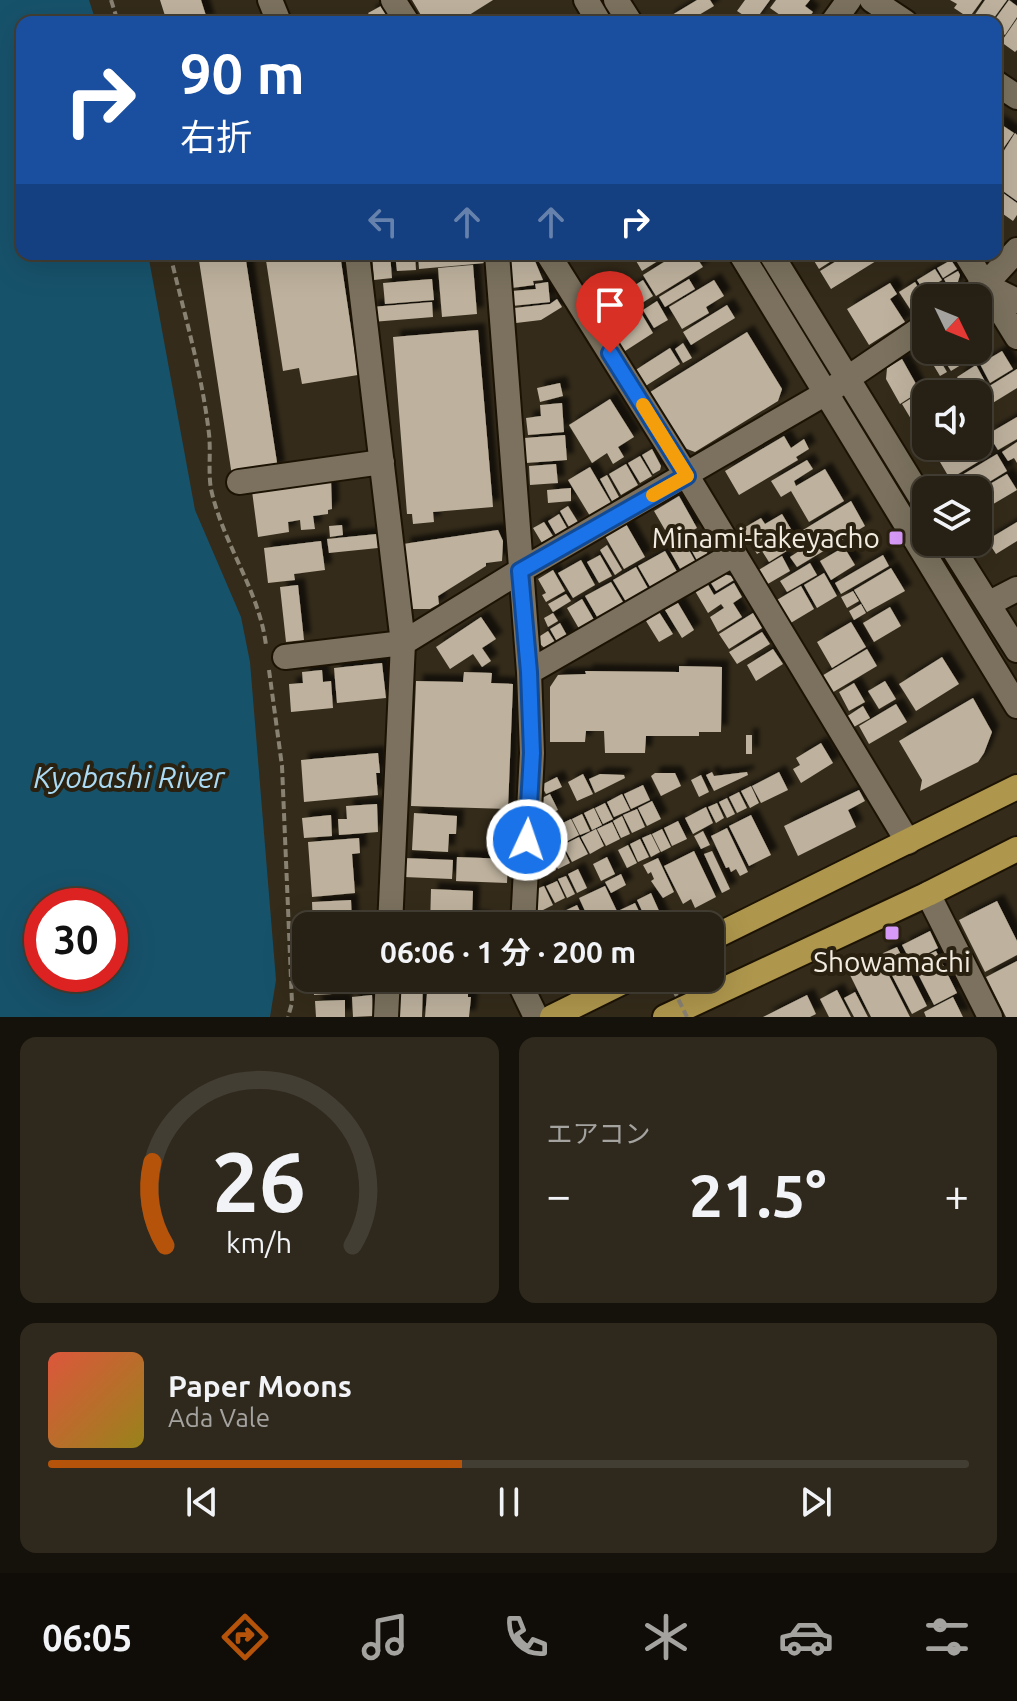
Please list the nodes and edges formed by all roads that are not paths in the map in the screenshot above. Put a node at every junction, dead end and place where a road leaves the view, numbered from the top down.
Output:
1 (872, 0) edge
2 (896, 16) edge
3 (1017, 250) edge
4 (358, 260) edge
5 (497, 260) edge
6 (552, 260) edge
7 (745, 260) edge
8 (775, 260) edge
9 (967, 260) edge
10 (973, 284) edge
11 (982, 284) edge
12 (992, 295) edge
13 (1017, 301) edge
14 (992, 310) edge
15 (912, 335) edge
16 (1017, 337) edge
17 (847, 379) junction
18 (826, 393) junction
19 (382, 462) junction
20 (687, 476) junction
21 (239, 482) dead end
22 (912, 483) edge
23 (734, 554) junction
24 (958, 556) edge
25 (520, 571) junction
26 (1017, 589) edge
27 (988, 604) junction
28 (403, 643) junction
29 (1017, 650) edge
30 (273, 656) road end
31 (529, 672) junction
32 (1017, 706) edge
33 (1017, 787) edge
34 (908, 842) junction
35 (1017, 849) edge
36 (928, 894) junction
37 (391, 912) edge
38 (524, 912) edge
39 (724, 932) edge
40 (387, 992) edge
41 (524, 992) edge
42 (603, 992) edge
43 (386, 1017) edge
44 (536, 1017) edge
45 (552, 1017) edge
46 (665, 1017) edge
47 (990, 1017) edge

1 - 2 street
3 - 11 street
4 - 19 street
5 - 25 street
6 - 20 street
7 - 18 street
8 - 17 street
9 - 10 street
12 - 13 street
14 - 16 street
15 - 17 street
17 - 18 street
17 - 22 street
18 - 20 street
18 - 32 street
19 - 21 street
19 - 28 street
20 - 23 street
20 - 25 street
23 - 31 street
23 - 34 street
24 - 27 street
25 - 28 street
25 - 31 street
26 - 27 street
27 - 29 street
28 - 30 street
28 - 37 street
31 - 38 street
33 - 34 highway
34 - 39 highway
35 - 36 highway
36 - 46 highway
36 - 47 street
40 - 43 street
41 - 44 street
42 - 45 highway

